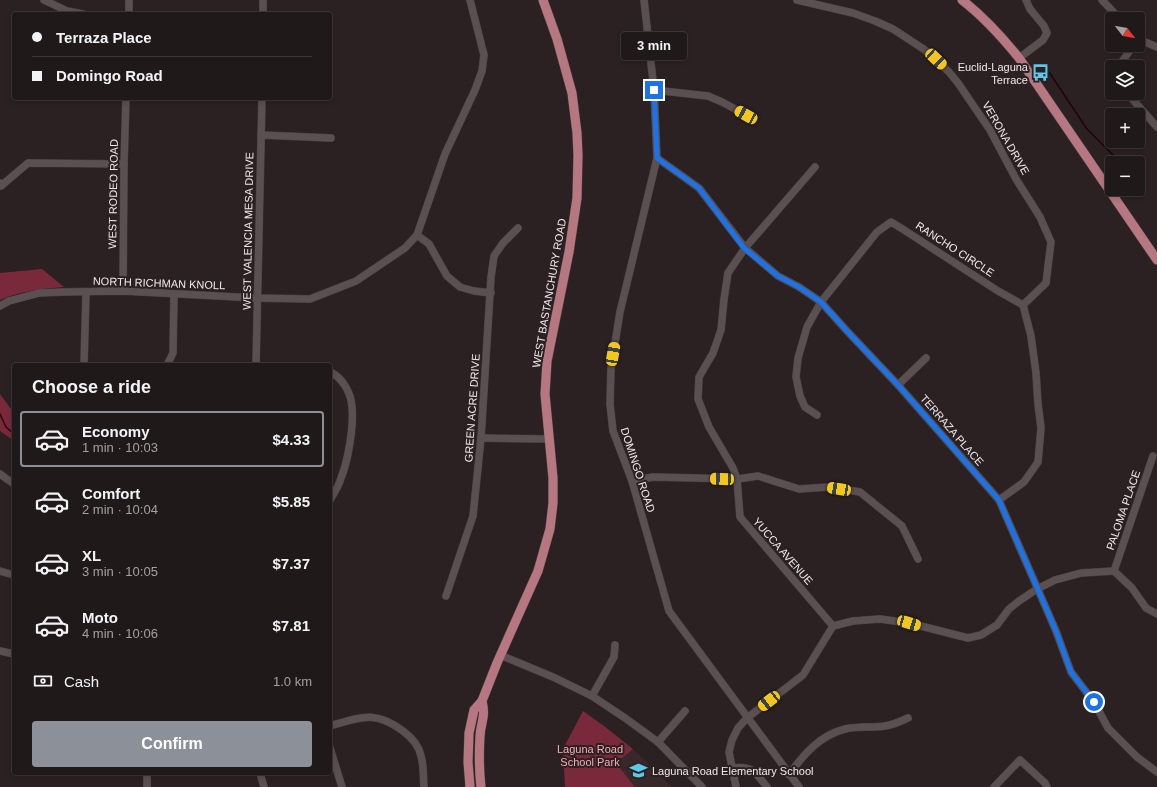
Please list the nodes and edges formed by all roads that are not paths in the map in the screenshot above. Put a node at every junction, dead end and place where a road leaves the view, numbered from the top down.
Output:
1 (44, 0) edge
2 (129, 0) edge
3 (263, 0) edge
4 (470, 0) edge
5 (543, 0) edge
6 (644, 0) edge
7 (796, 0) edge
8 (962, 0) edge
9 (1026, 0) edge
10 (1102, 0) edge
11 (72, 12) edge
12 (129, 12) edge
13 (263, 12) edge
14 (1113, 12) edge
15 (1145, 42) edge
16 (1157, 48) edge
17 (1019, 58) junction
18 (654, 90) junction
19 (126, 100) edge
20 (262, 100) edge
21 (1132, 100) edge
22 (746, 115) dead end
23 (1157, 127) edge
24 (261, 135) junction
25 (331, 138) dead end
26 (657, 158) junction
27 (124, 164) junction
28 (815, 167) dead end
29 (0, 184) edge
30 (518, 228) dead end
31 (418, 235) junction
32 (744, 248) junction
33 (1157, 260) edge
34 (123, 291) junction
35 (86, 292) junction
36 (491, 293) junction
37 (174, 295) junction
38 (258, 298) junction
39 (821, 302) junction
40 (1023, 305) junction
41 (0, 306) edge
42 (926, 358) dead end
43 (84, 363) edge
44 (168, 363) edge
45 (256, 363) edge
46 (332, 373) edge
47 (898, 385) junction
48 (817, 415) dead end
49 (481, 438) junction
50 (550, 439) junction
51 (1153, 456) dead end
52 (0, 474) edge
53 (736, 479) junction
54 (632, 481) junction
55 (12, 483) edge
56 (332, 496) edge
57 (999, 500) junction
58 (918, 559) dead end
59 (0, 571) edge
60 (1114, 571) junction
61 (12, 574) edge
62 (1037, 589) junction
63 (446, 596) dead end
64 (1157, 614) edge
65 (833, 626) junction
66 (615, 645) dead end
67 (0, 651) edge
68 (12, 654) edge
69 (500, 655) junction
70 (592, 696) junction
71 (482, 701) junction
72 (685, 711) dead end
73 (747, 718) junction
74 (908, 718) dead end
75 (332, 725) edge
76 (658, 742) junction
77 (332, 754) edge
78 (732, 768) junction
79 (1157, 772) edge
80 (147, 775) edge
81 (261, 775) edge
82 (790, 775) junction
83 (146, 787) edge
84 (264, 787) edge
85 (342, 787) edge
86 (424, 787) edge
87 (470, 787) edge
88 (480, 787) edge
89 (702, 787) edge
90 (736, 787) edge
91 (766, 787) edge
92 (799, 787) edge
93 (994, 787) edge
94 (1047, 787) edge

1 - 11 street
2 - 12 street
3 - 13 street
4 - 31 street, NORTH RICHMAN KNOLL
5 - 50 main road, WEST BASTANCHURY ROAD
6 - 18 street, DOMINGO ROAD
7 - 40 street, VERONA DRIVE
8 - 17 main road
9 - 17 street
10 - 14 street
15 - 16 street
17 - 33 main road
18 - 22 street
18 - 26 street, DOMINGO ROAD
19 - 27 street, WEST RODEO ROAD
20 - 24 street, WEST VALENCIA MESA DRIVE
21 - 23 street
24 - 25 street
24 - 38 street, WEST VALENCIA MESA DRIVE
26 - 32 street, TERRAZA PLACE
26 - 54 street, DOMINGO ROAD
27 - 29 street
27 - 34 street, WEST RODEO ROAD
28 - 32 street, YUCCA AVENUE
30 - 36 street, GREEN ACRE DRIVE
31 - 36 street
31 - 38 street, NORTH RICHMAN KNOLL
32 - 39 street, TERRAZA PLACE
32 - 53 street, YUCCA AVENUE
34 - 35 street, NORTH RICHMAN KNOLL
34 - 37 street, NORTH RICHMAN KNOLL
35 - 41 street, NORTH RICHMAN KNOLL
35 - 43 street, NORTH RICHMAN KNOLL
36 - 49 street, GREEN ACRE DRIVE
37 - 38 street, NORTH RICHMAN KNOLL
37 - 44 street
38 - 45 street, WEST VALENCIA MESA DRIVE
39 - 40 street, RANCHO CIRCLE
39 - 47 street, TERRAZA PLACE
39 - 48 street, RANCHO CIRCLE
40 - 57 street
42 - 47 street
46 - 56 street
47 - 57 street, TERRAZA PLACE
49 - 50 street
49 - 63 street, GREEN ACRE DRIVE
50 - 69 main road, WEST BASTANCHURY ROAD
51 - 60 street, PALOMA PLACE
52 - 55 street
53 - 54 street
53 - 58 street
53 - 65 street, YUCCA AVENUE
54 - 73 street, DOMINGO ROAD
57 - 62 street, TERRAZA PLACE
59 - 61 street
60 - 62 street
60 - 64 street
62 - 65 street
62 - 79 street, TERRAZA PLACE
65 - 73 street
66 - 70 street
67 - 68 street
69 - 70 street
69 - 71 main road, WEST BASTANCHURY ROAD
70 - 76 street
71 - 87 main road, WEST BASTANCHURY ROAD
71 - 88 main road, WEST BASTANCHURY ROAD
72 - 76 street
73 - 78 street
73 - 82 street, DOMINGO ROAD
74 - 82 street
75 - 86 street
76 - 89 street
77 - 85 street
78 - 90 street
78 - 91 street
80 - 83 street
81 - 84 street
82 - 92 street, DOMINGO ROAD
93 - 94 street

